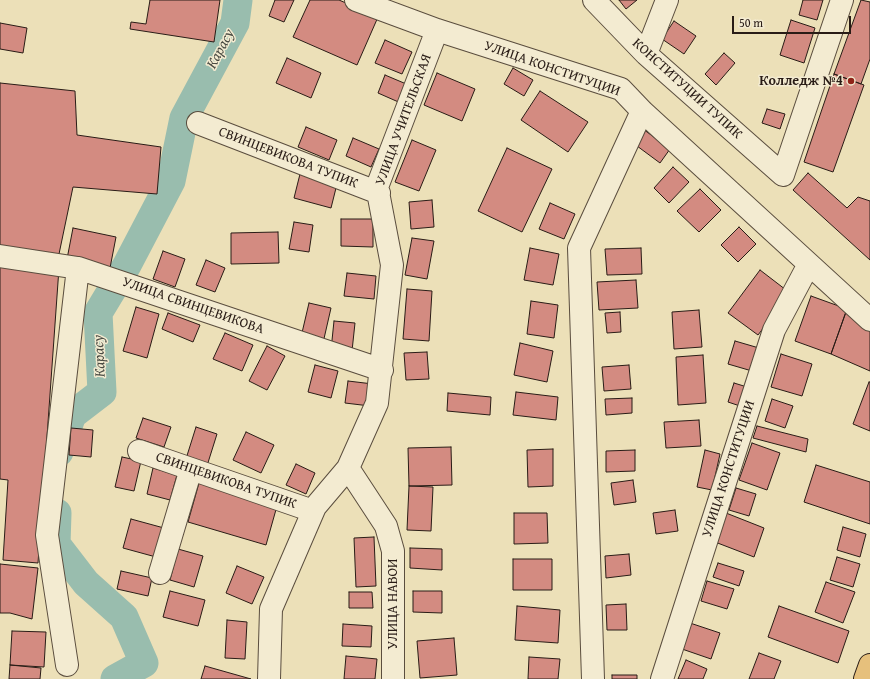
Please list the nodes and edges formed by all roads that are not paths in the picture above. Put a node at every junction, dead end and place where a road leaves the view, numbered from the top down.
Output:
1 (356, 0) edge
2 (594, 0) edge
3 (667, 0) edge
4 (842, 0) edge
5 (437, 30) junction
6 (646, 54) junction
7 (642, 111) junction
8 (198, 123) dead end
9 (379, 193) junction
10 (0, 256) edge
11 (809, 264) junction
12 (78, 268) junction
13 (870, 320) edge
14 (382, 370) junction
15 (139, 451) dead end
16 (348, 468) junction
17 (191, 469) junction
18 (313, 511) junction
19 (160, 573) dead end
20 (67, 665) dead end
21 (870, 665) edge
22 (268, 679) edge
23 (393, 679) edge
24 (593, 679) edge
25 (662, 679) edge
26 (865, 679) edge

1 - 5 street, УЛИЦА КОНСТИТУЦИИ
2 - 6 street, КОНСТИТУЦИИ ТУПИК
3 - 6 street
4 - 6 street, КОНСТИТУЦИИ ТУПИК
5 - 7 street, УЛИЦА КОНСТИТУЦИИ
5 - 9 street, УЛИЦА УЧИТЕЛЬСКАЯ
7 - 11 street, УЛИЦА КОНСТИТУЦИИ
7 - 24 street
8 - 9 street, СВИНЦЕВИКОВА ТУПИК
9 - 14 street, УЛИЦА УЧИТЕЛЬСКАЯ
10 - 12 street, УЛИЦА СВИНЦЕВИКОВА
11 - 13 street, УЛИЦА КОНСТИТУЦИИ
11 - 25 street, УЛИЦА КОНСТИТУЦИИ
12 - 14 street, УЛИЦА СВИНЦЕВИКОВА
12 - 20 street
14 - 16 street, УЛИЦА УЧИТЕЛЬСКАЯ
15 - 17 street, СВИНЦЕВИКОВА ТУПИК
16 - 18 street, УЛИЦА УЧИТЕЛЬСКАЯ
16 - 23 street, УЛИЦА НАВОИ
17 - 18 street, СВИНЦЕВИКОВА ТУПИК
17 - 19 street
18 - 22 street, УЛИЦА УЧИТЕЛЬСКАЯ
21 - 26 main road

